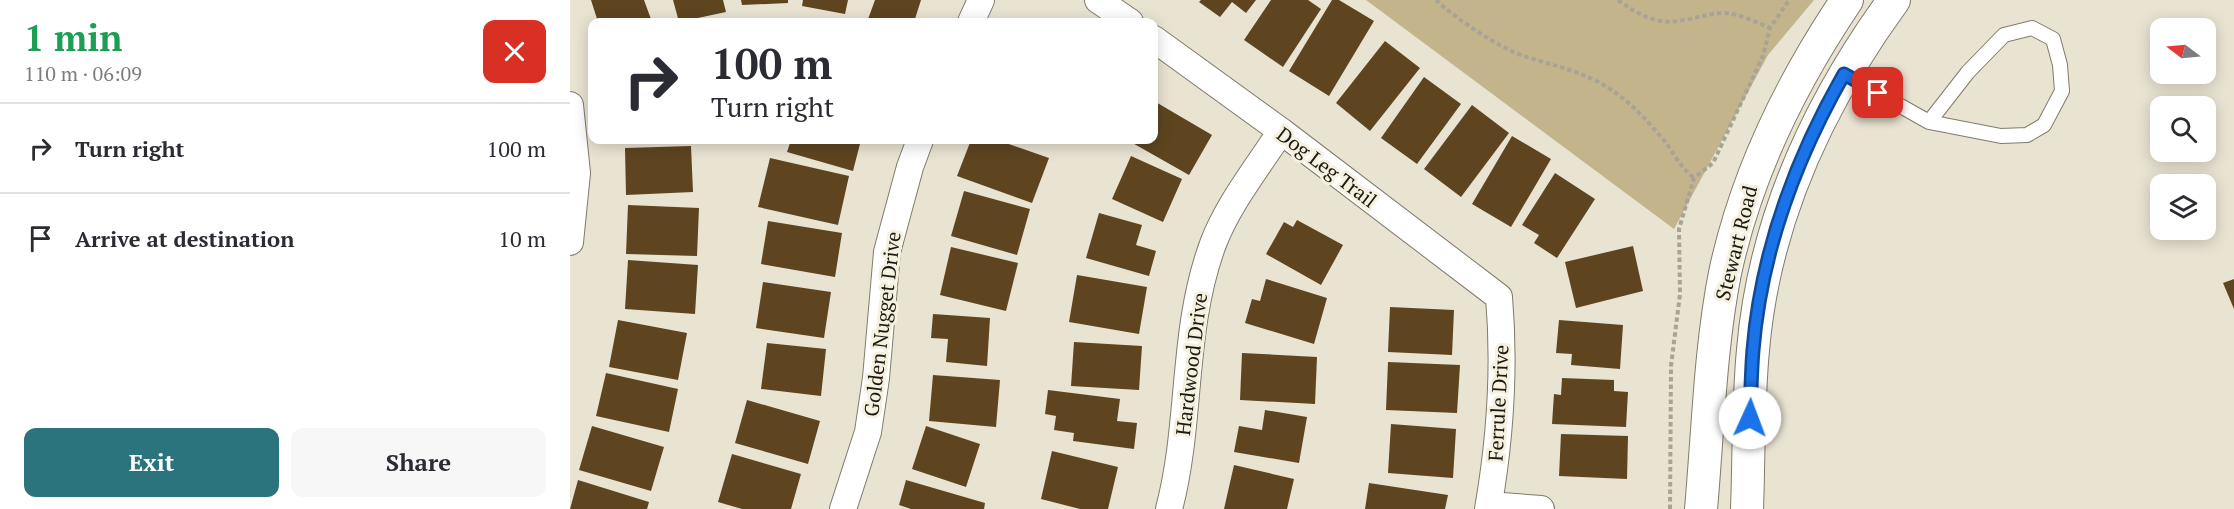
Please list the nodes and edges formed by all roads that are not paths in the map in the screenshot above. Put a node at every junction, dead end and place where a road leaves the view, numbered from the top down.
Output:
1 (981, 0) edge
2 (1098, 0) edge
3 (1847, 0) edge
4 (1894, 0) edge
5 (973, 18) edge
6 (1124, 18) edge
7 (1158, 42) edge
8 (1844, 74) junction
9 (570, 105) edge
10 (1929, 122) junction
11 (1281, 131) junction
12 (918, 144) edge
13 (570, 242) edge
14 (1499, 297) joint
15 (1489, 507) edge
16 (843, 509) edge
17 (1169, 509) edge
18 (1541, 509) edge
19 (1701, 509) edge
20 (1747, 509) edge

1 - 5 street
2 - 6 street
3 - 19 street, Stewart Road
4 - 8 street, Stewart Road
7 - 11 street, Dog Leg Trail
8 - 10 lane
8 - 20 street, Stewart Road
9 - 13 street
10 - 10 lane
11 - 14 street, Dog Leg Trail
11 - 17 street, Hardwood Drive
12 - 16 street, Golden Nugget Drive
14 - 15 street, Ferrule Drive
15 - 18 street

